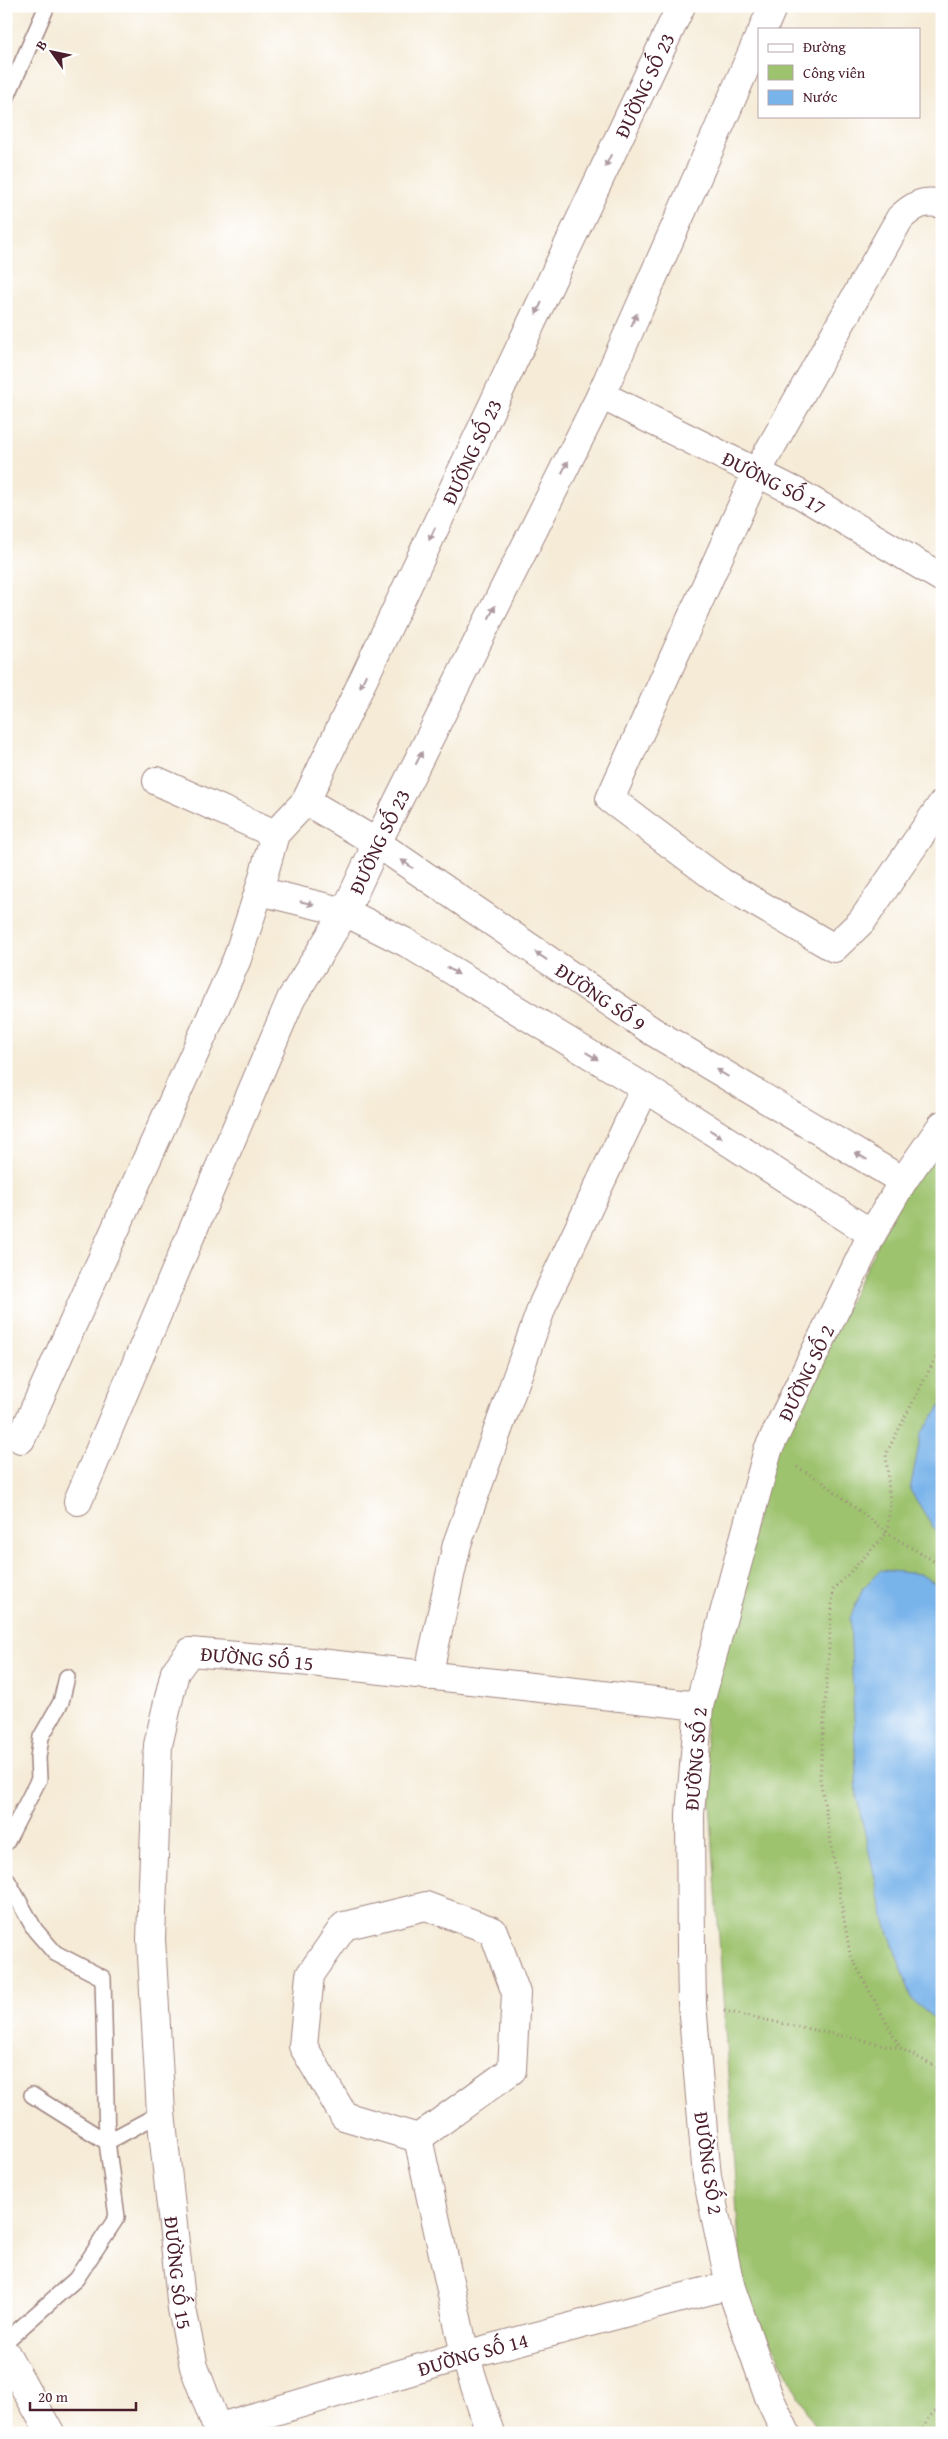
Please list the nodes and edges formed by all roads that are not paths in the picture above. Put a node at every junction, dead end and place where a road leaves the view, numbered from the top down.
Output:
1 (47, 6) edge
2 (681, 6) edge
3 (773, 6) edge
4 (763, 28) edge
5 (758, 39) edge
6 (6, 99) edge
7 (942, 204) edge
8 (601, 395) junction
9 (757, 472) junction
10 (942, 578) edge
11 (157, 781) dead end
12 (306, 801) junction
13 (942, 804) edge
14 (275, 834) junction
15 (377, 843) junction
16 (259, 891) junction
17 (345, 912) junction
18 (645, 1088) junction
19 (942, 1125) edge
20 (903, 1180) junction
21 (872, 1234) junction
22 (21, 1439) dead end
23 (78, 1501) dead end
24 (428, 1676) junction
25 (67, 1678) dead end
26 (699, 1706) junction
27 (6, 1843) edge
28 (6, 1878) edge
29 (32, 2095) dead end
30 (161, 2113) junction
31 (418, 2138) junction
32 (107, 2142) junction
33 (730, 2285) junction
34 (6, 2341) edge
35 (6, 2354) edge
36 (465, 2355) junction
37 (217, 2428) joint
38 (50, 2433) edge
39 (490, 2433) edge
40 (786, 2433) edge

1 - 6 lane
2 -> 12 street, ĐƯỜNG SỐ 23
3 - 4 street
8 -> 5 street, ĐƯỜNG SỐ 23
7 - 9 street
8 - 9 street, ĐƯỜNG SỐ 17
15 -> 8 street, ĐƯỜNG SỐ 23
9 - 10 street, ĐƯỜNG SỐ 17
9 - 13 street
11 - 14 street
12 - 14 street, ĐƯỜNG SỐ 23
12 - 15 street, ĐƯỜNG SỐ 9
14 - 16 street, ĐƯỜNG SỐ 23
15 - 17 street, ĐƯỜNG SỐ 23
20 -> 15 street, ĐƯỜNG SỐ 9
16 -> 17 street
16 - 22 street, ĐƯỜNG SỐ 23
17 -> 18 street
17 - 23 street, ĐƯỜNG SỐ 23
18 -> 21 street
18 - 24 street
19 - 20 street, ĐƯỜNG SỐ 2
20 - 21 street, ĐƯỜNG SỐ 2
21 - 26 street, ĐƯỜNG SỐ 2
24 - 26 street, ĐƯỜNG SỐ 15
24 - 30 street, ĐƯỜNG SỐ 15
25 - 27 lane
26 - 33 street, ĐƯỜNG SỐ 2
28 - 32 lane
29 - 32 lane
30 - 32 lane
30 - 37 street, ĐƯỜNG SỐ 15
31 - 31 street
31 - 36 street
32 - 34 lane
33 - 36 street, ĐƯỜNG SỐ 14
33 - 40 street, ĐƯỜNG SỐ 2
35 - 38 street
36 - 37 street, ĐƯỜNG SỐ 14
36 - 39 street

